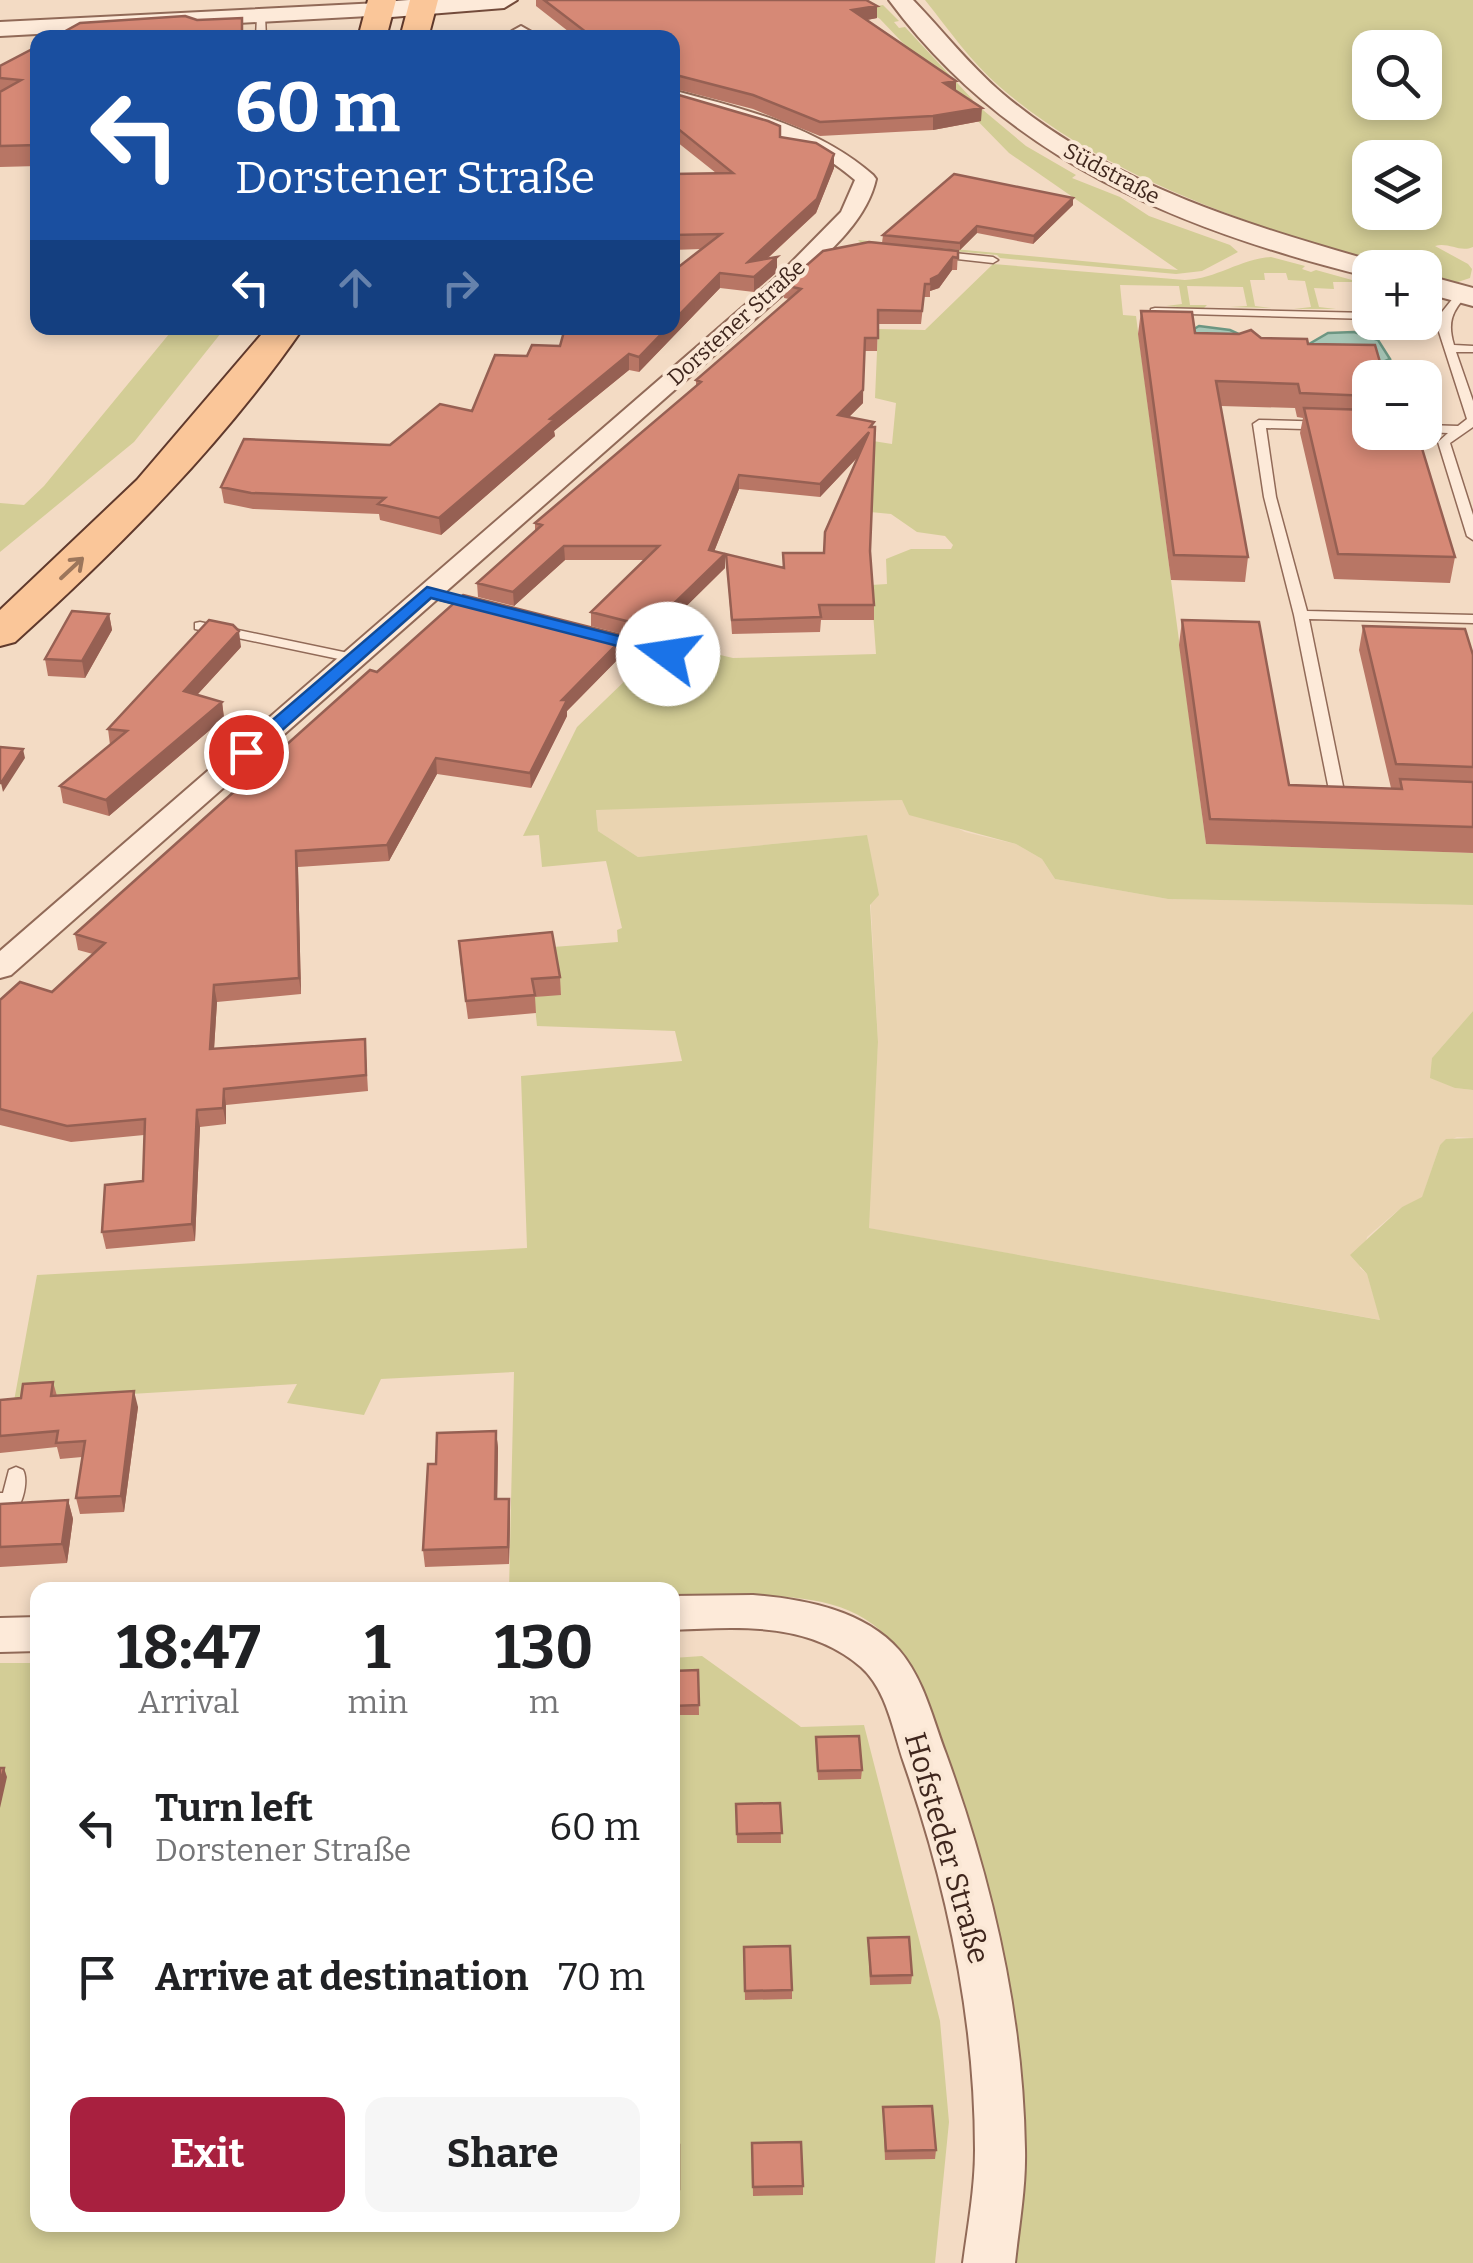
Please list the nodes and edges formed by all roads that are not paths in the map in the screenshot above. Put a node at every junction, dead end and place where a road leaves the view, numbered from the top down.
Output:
1 (351, 0) edge
2 (504, 0) edge
3 (900, 0) edge
4 (424, 3) edge
5 (378, 16) edge
6 (0, 20) edge
7 (261, 27) edge
8 (0, 28) edge
9 (416, 30) edge
10 (680, 99) edge
11 (920, 253) edge
12 (992, 260) dead end
13 (1352, 263) edge
14 (1442, 288) edge
15 (1468, 295) edge
16 (1155, 311) edge
17 (1352, 316) edge
18 (1444, 318) joint
19 (241, 335) edge
20 (279, 335) edge
21 (1449, 348) junction
22 (1473, 349) edge
23 (1473, 420) edge
24 (1352, 427) edge
25 (1442, 429) edge
26 (1460, 430) junction
27 (1473, 536) edge
28 (0, 591) edge
29 (427, 592) junction
30 (501, 611) edge
31 (1302, 616) junction
32 (1473, 619) edge
33 (200, 626) edge
34 (0, 633) edge
35 (594, 635) edge
36 (668, 654) dead end
37 (353, 658) junction
38 (1376, 796) edge
39 (0, 968) edge
40 (16, 1475) dead end
41 (0, 1502) edge
42 (680, 1612) edge
43 (30, 1634) edge
44 (0, 1635) edge
45 (989, 2263) edge

1 - 6 street
2 - 4 main road
3 - 13 street, Südstraße
4 - 5 main road
4 - 9 main road
5 - 7 street
7 - 8 street
10 - 29 street, Dorstener Straße
11 - 12 lane
14 - 15 street
15 - 18 lane
16 - 17 lane
18 - 21 lane
19 - 28 main road
34 -> 20 main road
21 - 22 lane
21 - 23 lane
23 - 26 lane
24 - 31 lane
25 - 26 lane
26 - 27 lane
29 - 30 lane
29 - 37 street, Dorstener Straße
31 - 32 lane
31 - 38 lane
33 - 37 lane
35 - 36 lane
37 - 39 street, Dorstener Straße
40 - 41 lane
42 - 45 street, Hofsteder Straße
43 - 44 street

